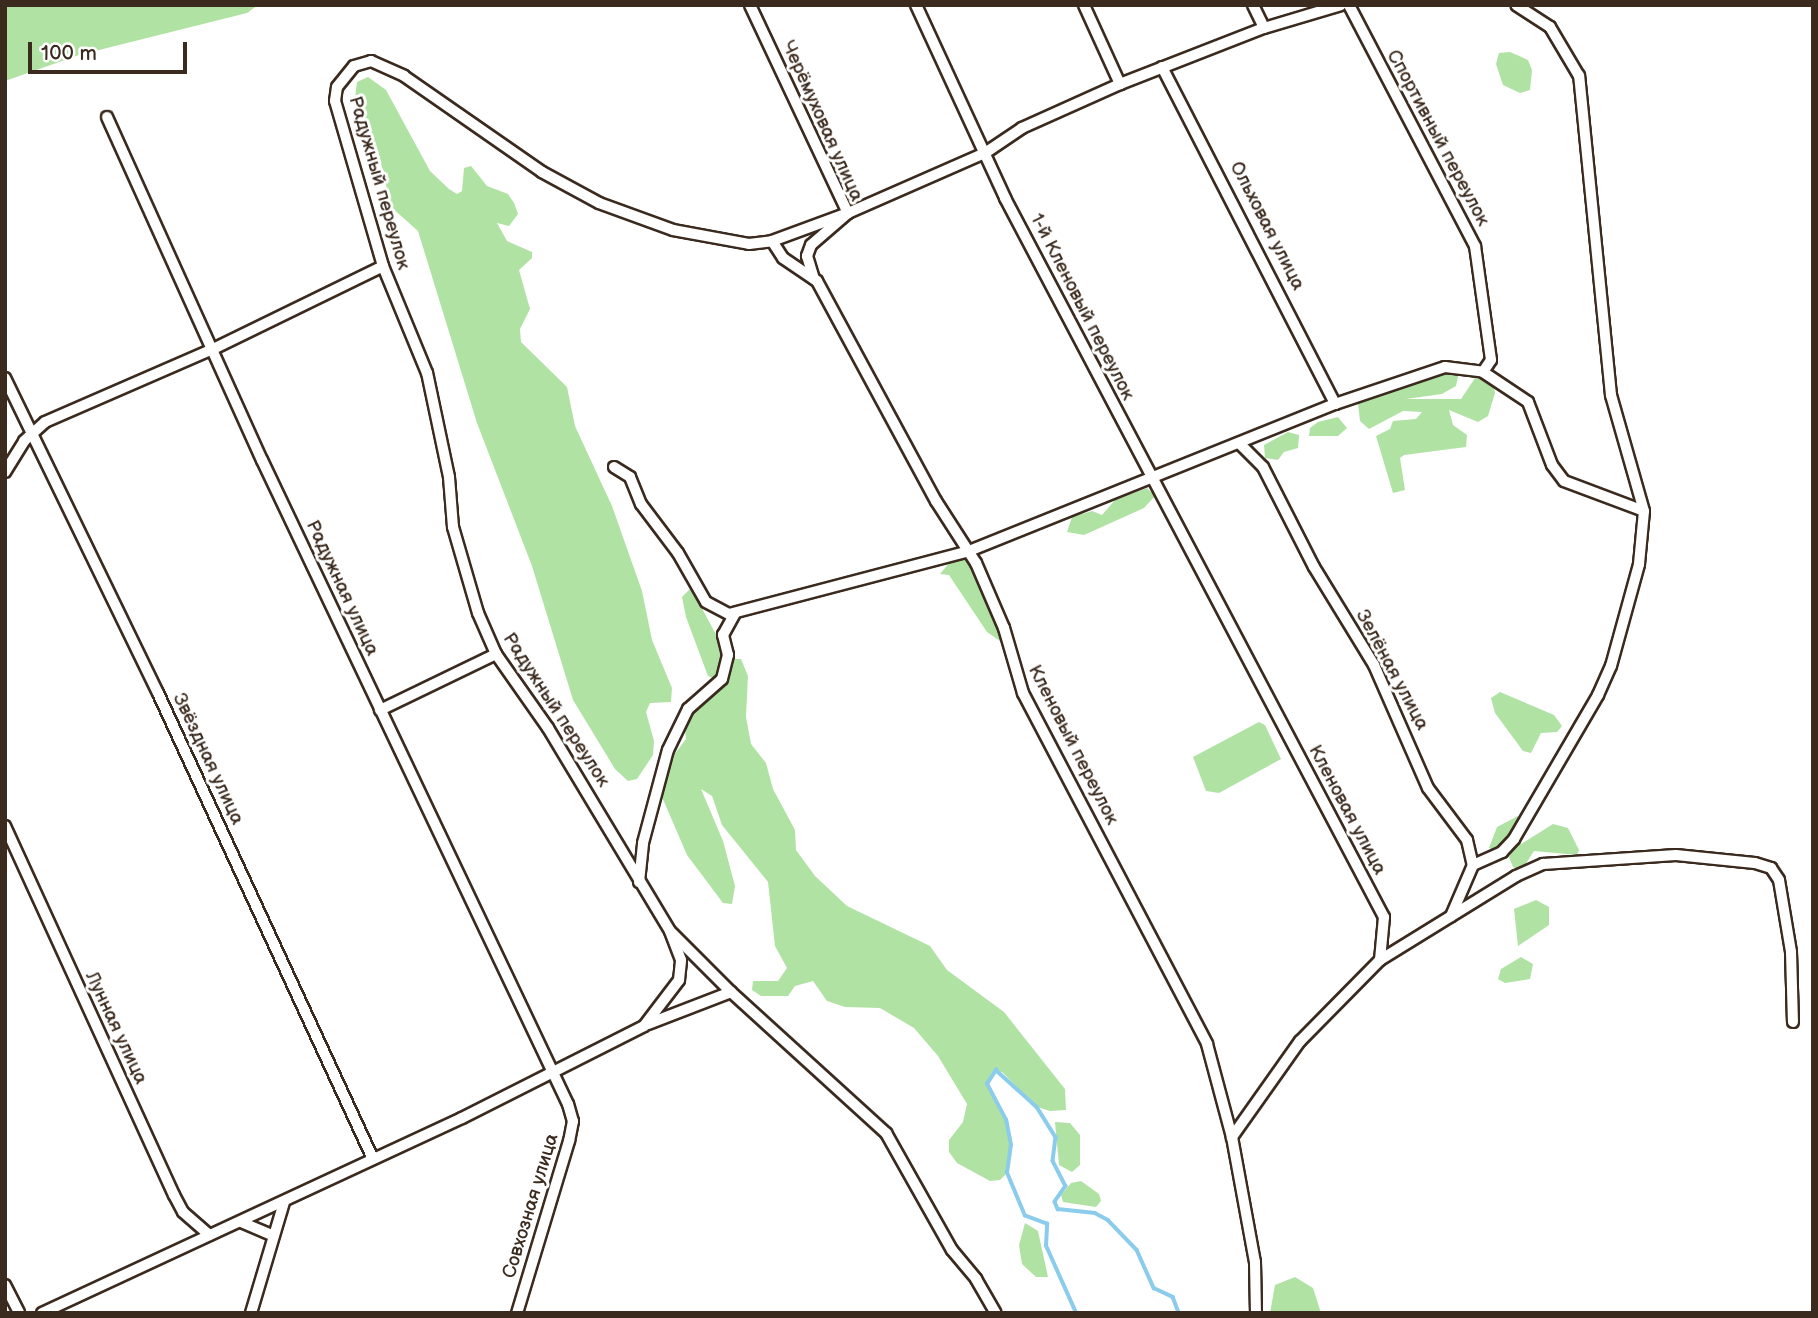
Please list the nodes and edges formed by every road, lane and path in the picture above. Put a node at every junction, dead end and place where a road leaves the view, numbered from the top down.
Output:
1 (750, 5) edge
2 (916, 5) edge
3 (1084, 5) edge
4 (1253, 5) edge
5 (1341, 5) edge
6 (1349, 5) edge
7 (1516, 5) edge
8 (1264, 28) junction
9 (1162, 67) junction
10 (1120, 84) junction
11 (107, 117) dead end
12 (985, 153) junction
13 (848, 213) junction
14 (772, 241) junction
15 (383, 266) junction
16 (814, 279) junction
17 (213, 349) junction
18 (1483, 372) junction
19 (5, 378) edge
20 (1335, 404) junction
21 (30, 434) junction
22 (1241, 445) junction
23 (614, 467) dead end
24 (5, 472) edge
25 (1149, 477) junction
26 (1644, 511) junction
27 (969, 551) junction
28 (735, 613) junction
29 (496, 654) junction
30 (380, 710) junction
31 (5, 826) edge
32 (1473, 865) junction
33 (639, 885) junction
34 (1450, 919) junction
35 (670, 931) junction
36 (1380, 960) junction
37 (731, 992) junction
38 (1793, 1022) dead end
39 (644, 1026) junction
40 (551, 1072) junction
41 (1232, 1137) junction
42 (373, 1159) junction
43 (284, 1202) junction
44 (240, 1222) junction
45 (209, 1235) junction
46 (271, 1235) junction
47 (5, 1285) edge
48 (1256, 1310) edge
49 (19, 1313) edge
50 (41, 1313) edge
51 (251, 1313) edge
52 (517, 1313) edge
53 (996, 1313) edge

1 - 13 street, Черёмуховая улица
2 - 12 street, 1-й Кленовый переулок
3 - 10 street
4 - 8 street
5 - 8 street
6 - 18 street, Спортивный переулок
7 - 26 street
8 - 9 street
9 - 10 street
9 - 20 street, Ольховая улица
10 - 12 street
11 - 17 street, Радужная улица
12 - 13 street
12 - 25 street, 1-й Кленовый переулок
13 - 14 street
13 - 16 street, Черёмуховая улица
14 - 15 street, Радужный переулок
14 - 16 street, Кленовый переулок
15 - 17 street
15 - 29 street, Радужный переулок
16 - 27 street, Кленовый переулок
17 - 21 street
17 - 30 street, Радужная улица
18 - 20 street
18 - 26 street
19 - 21 street, Звёздная улица
20 - 22 street
21 - 24 street
21 - 42 street, Звёздная улица
22 - 25 street
22 - 32 street, Зелёная улица
23 - 28 street
25 - 27 street
25 - 36 street, Кленовая улица
26 - 32 street
27 - 28 street
27 - 41 street, Кленовый переулок
28 - 33 street
29 - 30 street
29 - 33 street, Радужный переулок
30 - 40 street, Радужная улица
31 - 45 street, Лунная улица
32 - 34 street
33 - 35 street, Радужный переулок
34 - 36 street
34 - 38 street
35 - 37 street
35 - 39 street, Радужный переулок
36 - 41 street
37 - 39 street
37 - 53 street
39 - 40 street, Радужный переулок
40 - 42 street, Радужный переулок
40 - 52 street, Совхозная улица
41 - 48 street, Кленовый переулок
42 - 43 street, Радужный переулок
43 - 44 street, Радужный переулок
43 - 46 street
44 - 45 street, Радужный переулок
44 - 46 street
45 - 50 street, Радужный переулок
46 - 51 street
47 - 49 street

